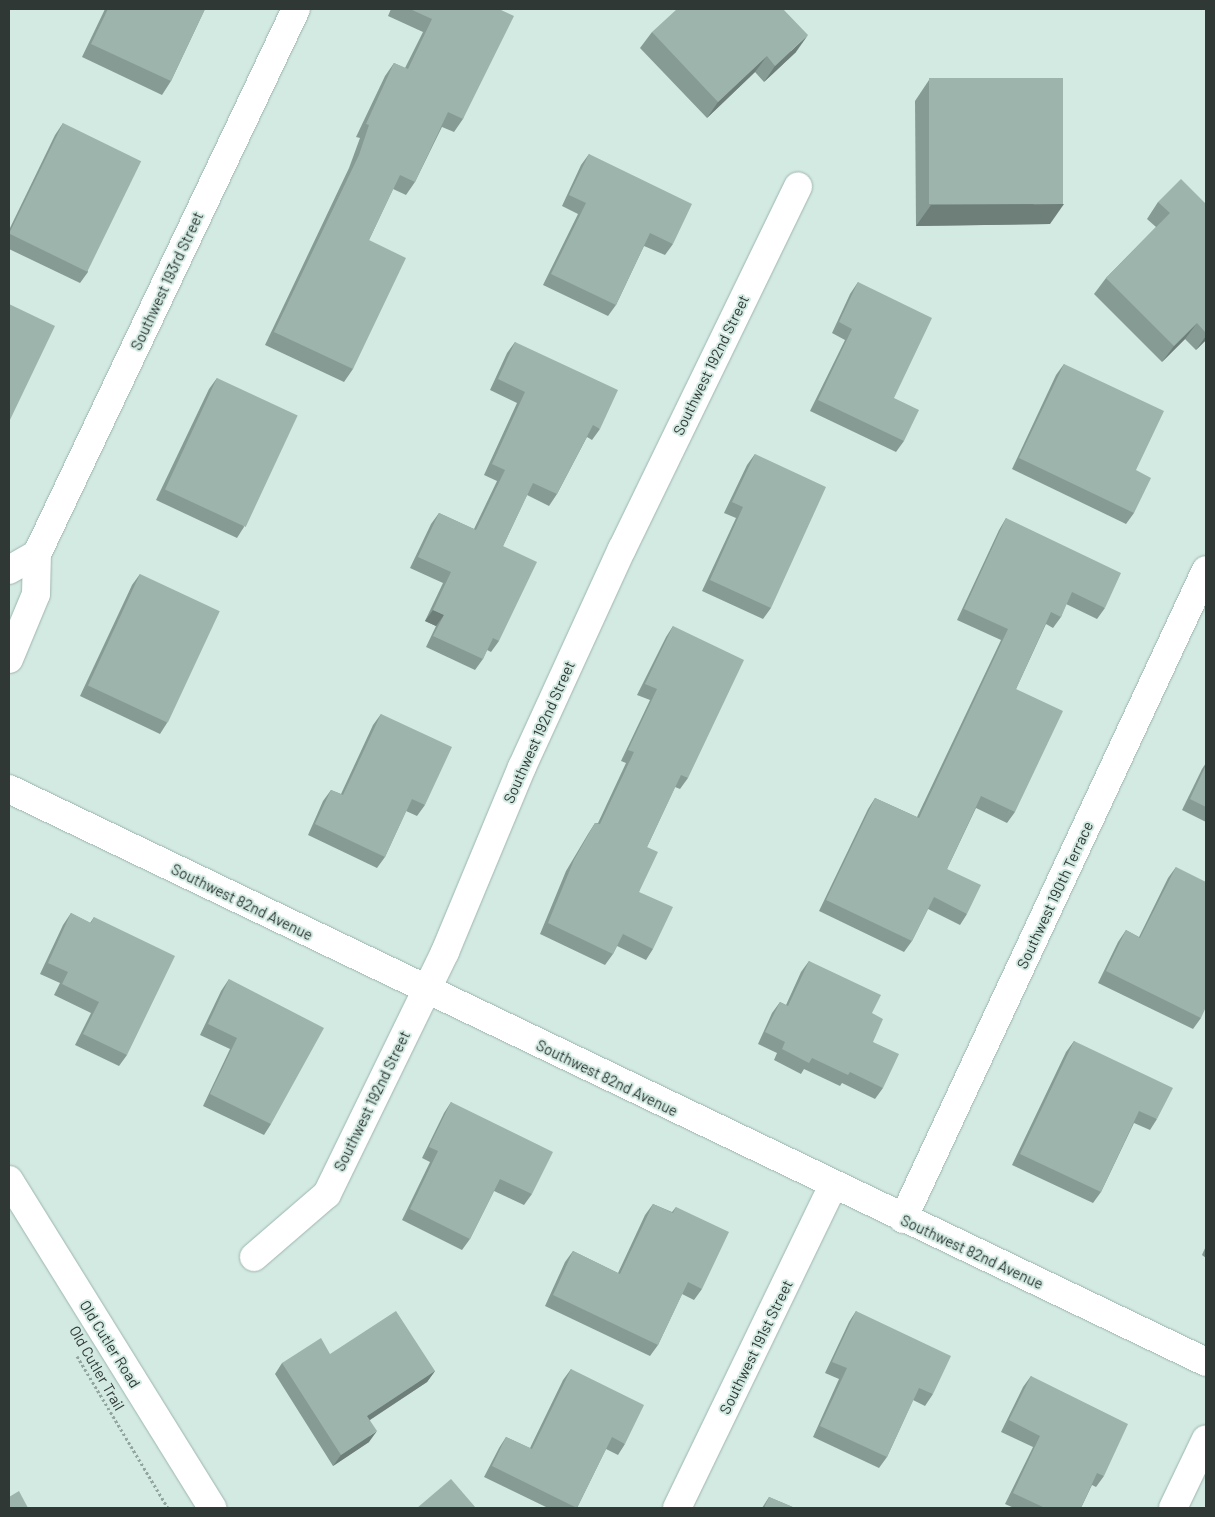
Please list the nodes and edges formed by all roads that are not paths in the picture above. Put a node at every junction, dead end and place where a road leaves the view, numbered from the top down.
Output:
1 (296, 9) edge
2 (798, 186) dead end
3 (37, 554) junction
4 (9, 570) edge
5 (1206, 570) edge
6 (11, 650) edge
7 (9, 789) edge
8 (425, 991) junction
9 (9, 1180) edge
10 (833, 1186) junction
11 (903, 1219) junction
12 (254, 1256) dead end
13 (1206, 1362) edge
14 (1206, 1438) edge
15 (212, 1508) edge
16 (678, 1508) edge
17 (1173, 1508) edge

1 - 3 street, Southwest 193rd Street
2 - 8 street, Southwest 192nd Street
3 - 4 street
3 - 6 street, Southwest 193rd Street
5 - 11 street, Southwest 190th Terrace
7 - 8 street, Southwest 82nd Avenue
8 - 10 street, Southwest 82nd Avenue
8 - 12 street, Southwest 192nd Street
9 - 15 street, Old Cutler Road
10 - 11 street, Southwest 82nd Avenue
10 - 16 street, Southwest 191st Street
11 - 13 street, Southwest 82nd Avenue
14 - 17 street

